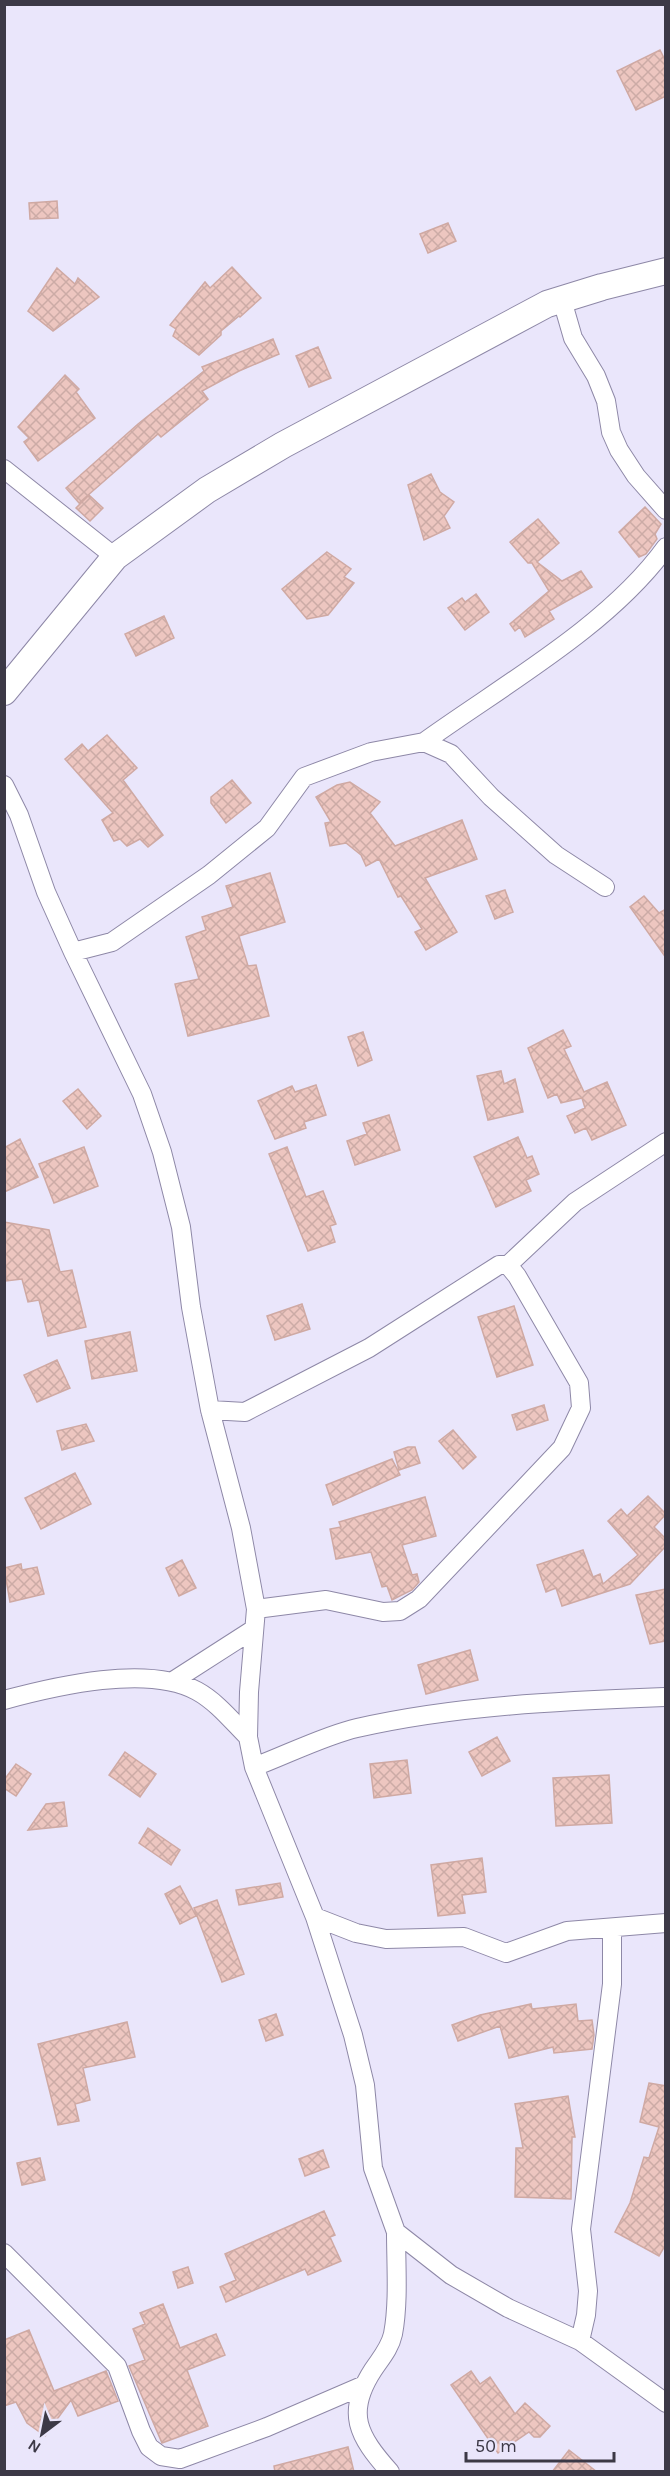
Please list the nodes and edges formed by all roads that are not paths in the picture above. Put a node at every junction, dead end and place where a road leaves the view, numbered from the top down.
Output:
1 (666, 271) edge
2 (562, 300) junction
3 (4, 469) edge
4 (666, 510) edge
5 (666, 547) edge
6 (115, 557) junction
7 (4, 692) edge
8 (424, 741) junction
9 (4, 785) edge
10 (605, 887) dead end
11 (73, 952) junction
12 (666, 1142) edge
13 (508, 1265) junction
14 (210, 1410) junction
15 (256, 1609) junction
16 (254, 1629) junction
17 (173, 1681) junction
18 (666, 1697) edge
19 (4, 1700) edge
20 (248, 1737) junction
21 (255, 1767) junction
22 (315, 1917) junction
23 (666, 1923) edge
24 (612, 1929) junction
25 (396, 2232) junction
26 (4, 2253) edge
27 (580, 2341) junction
28 (362, 2386) junction
29 (666, 2403) edge
30 (390, 2472) edge

1 - 2 main road
2 - 4 street
2 - 6 main road
3 - 6 street
5 - 8 street
6 - 7 main road
8 - 10 street
8 - 11 street
9 - 11 street
11 - 14 street
12 - 13 street
13 - 14 street
13 - 15 street
14 - 15 street
15 - 16 street
16 - 17 street
16 - 20 street
17 - 19 street
17 - 20 street
18 - 21 street
20 - 21 street
21 - 22 street
22 - 24 street
22 - 25 street
23 - 24 street
24 - 27 street
25 - 27 street
25 - 28 street
26 - 28 street
27 - 29 street
28 - 30 street

